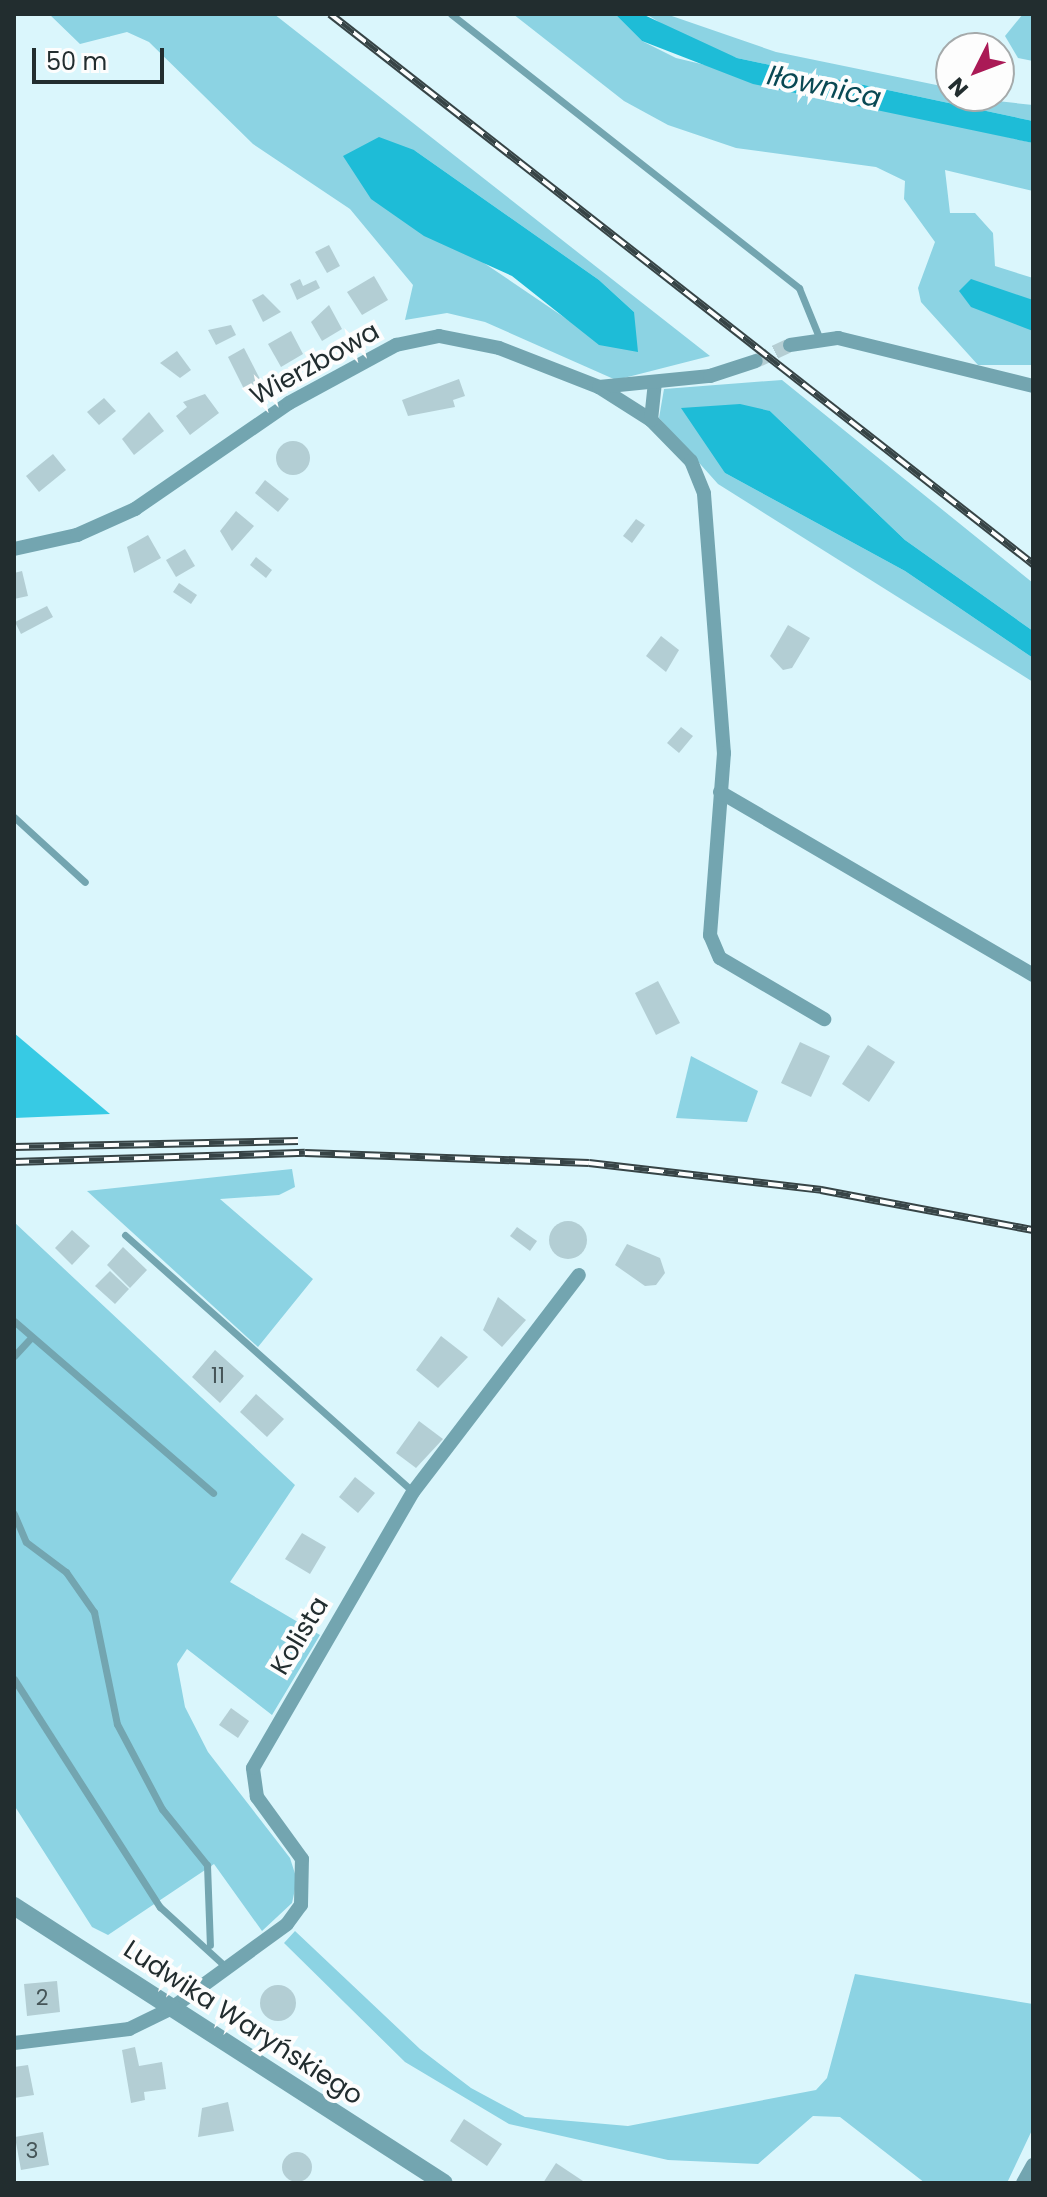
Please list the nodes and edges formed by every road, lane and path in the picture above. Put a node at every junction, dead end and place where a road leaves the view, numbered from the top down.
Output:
1 (451, 14) edge
2 (819, 337) junction
3 (790, 345) tunnel mouth
4 (756, 361) tunnel mouth
5 (655, 382) junction
6 (1033, 386) edge
7 (599, 387) junction
8 (651, 420) junction
9 (14, 549) edge
10 (720, 792) junction
11 (14, 817) edge
12 (85, 882) dead end
13 (1033, 975) edge
14 (824, 1019) dead end
15 (125, 1235) dead end
16 (579, 1275) dead end
17 (14, 1321) edge
18 (31, 1338) junction
19 (14, 1356) edge
20 (413, 1492) junction
21 (213, 1493) dead end
22 (14, 1514) edge
23 (14, 1679) edge
24 (14, 1906) edge
25 (210, 1945) junction
26 (227, 1968) junction
27 (172, 2008) junction
28 (14, 2043) edge
29 (1033, 2165) edge
30 (444, 2183) edge
31 (1023, 2183) edge

1 - 2 lane
2 - 3 street
2 - 6 street
4 - 5 street, Wierzbowa
5 - 7 street, Wierzbowa
5 - 8 street
7 - 8 street
7 - 9 street, Wierzbowa
8 - 10 street
10 - 13 street
10 - 14 street
11 - 12 lane
15 - 20 lane
16 - 20 street, Kolista
17 - 18 lane
18 - 19 lane
18 - 21 lane
20 - 26 street, Kolista
22 - 25 lane
23 - 25 lane
24 - 27 street, Ludwika Waryńskiego
25 - 26 lane
26 - 27 street, Kolista
27 - 28 street, Kolista
27 - 30 street, Ludwika Waryńskiego
29 - 31 street

